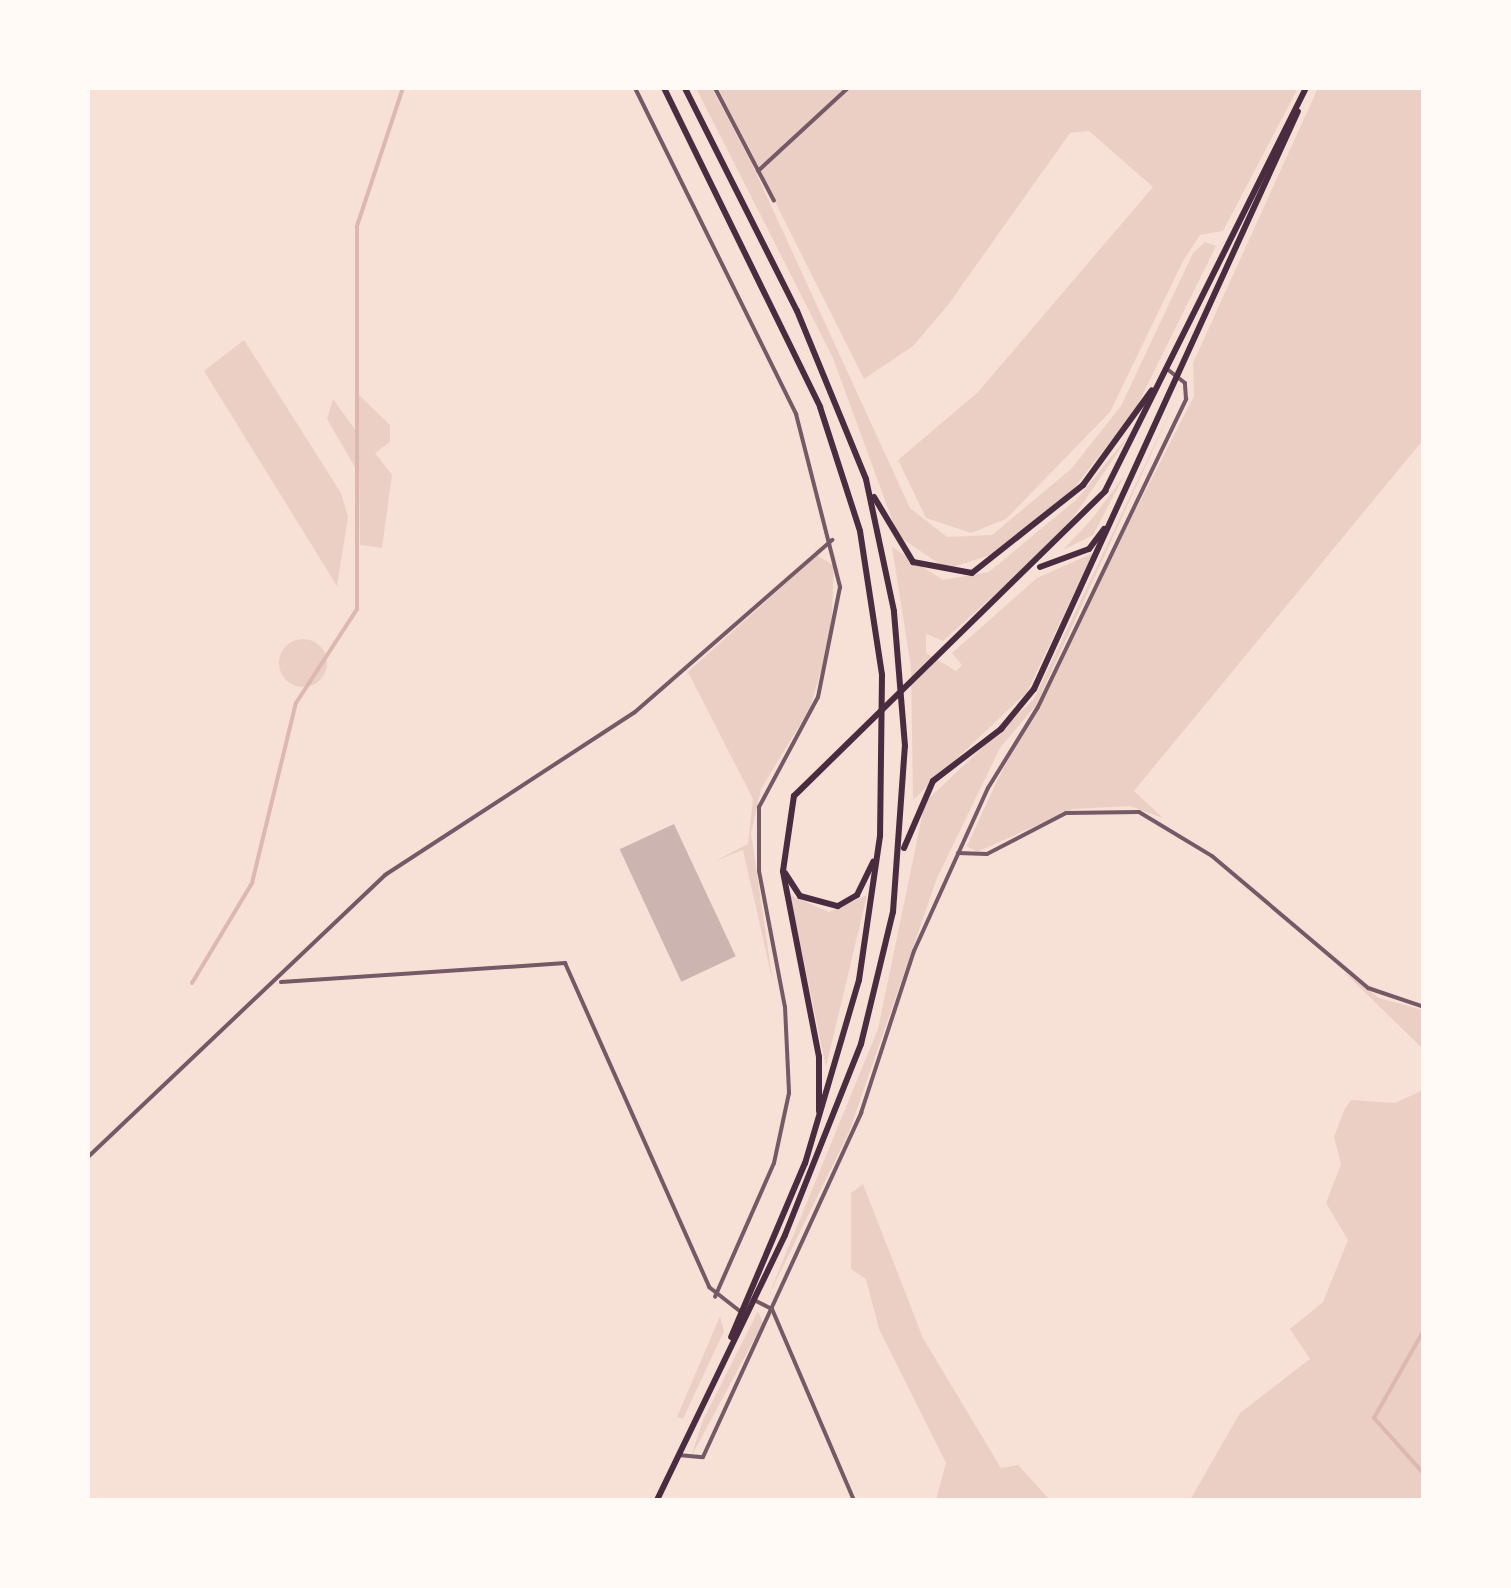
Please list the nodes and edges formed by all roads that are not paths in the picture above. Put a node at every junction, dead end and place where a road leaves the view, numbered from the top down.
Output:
1 (635, 88) edge
2 (664, 88) edge
3 (685, 88) edge
4 (714, 88) edge
5 (848, 88) edge
6 (1307, 88) edge
7 (758, 171) junction
8 (774, 201) dead end
9 (1165, 368) junction
10 (1180, 376) junction
11 (866, 479) junction
12 (1115, 511) junction
13 (832, 540) junction
14 (1034, 570) junction
15 (880, 836) junction
16 (958, 853) junction
17 (898, 868) junction
18 (783, 870) junction
19 (280, 982) junction
20 (1424, 1008) edge
21 (818, 1126) junction
22 (88, 1157) edge
23 (716, 1297) junction
24 (754, 1300) junction
25 (772, 1310) junction
26 (741, 1312) junction
27 (724, 1357) junction
28 (678, 1454) junction
29 (657, 1500) edge
30 (854, 1500) edge

1 - 13 street
2 - 15 main road
3 - 11 main road
4 - 7 street
5 - 7 street
6 - 9 main road
6 - 10 main road
7 - 8 street
9 - 10 street
9 - 11 main road
9 - 14 main road
10 - 12 main road
10 - 16 street
11 - 17 main road
12 - 14 main road
12 - 17 main road
13 - 19 street
13 - 23 street
14 - 18 main road
15 - 18 main road
15 - 21 main road
16 - 20 street
16 - 25 street
17 - 24 main road
18 - 21 main road
19 - 22 street
19 - 23 street
21 - 26 main road
23 - 26 street
24 - 25 street
24 - 27 main road
25 - 28 street
25 - 30 street
26 - 27 main road
27 - 28 main road
28 - 29 main road

